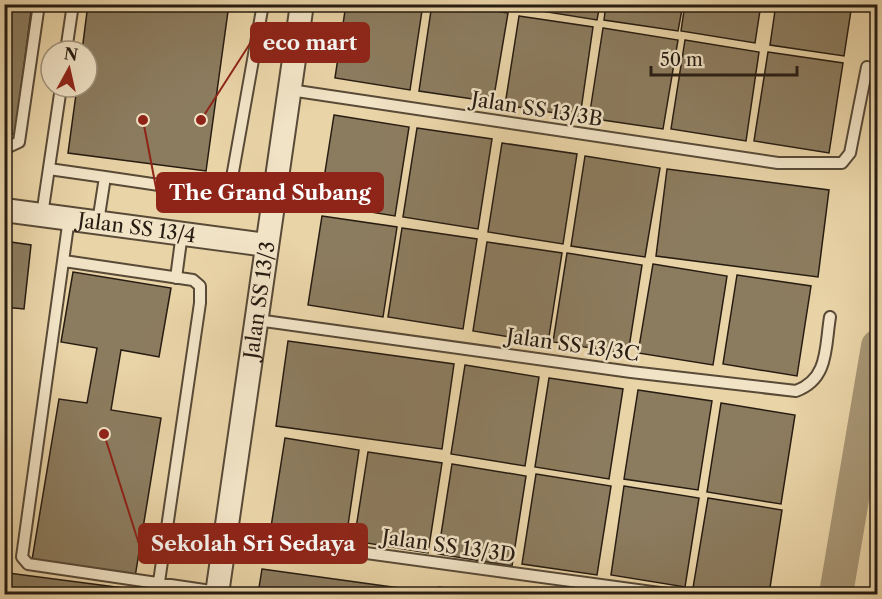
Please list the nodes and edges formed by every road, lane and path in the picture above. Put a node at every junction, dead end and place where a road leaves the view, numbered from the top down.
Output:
1 (39, 4) edge
2 (73, 4) edge
3 (262, 4) edge
4 (302, 4) edge
5 (68, 39) edge
6 (867, 67) dead end
7 (290, 90) junction
8 (59, 99) edge
9 (4, 149) edge
10 (49, 169) junction
11 (105, 177) junction
12 (4, 210) edge
13 (42, 214) junction
14 (69, 218) junction
15 (98, 222) junction
16 (182, 233) junction
17 (267, 245) junction
18 (64, 261) junction
19 (176, 278) junction
20 (830, 317) dead end
21 (257, 320) junction
22 (226, 534) junction
23 (159, 582) junction
24 (217, 593) edge
25 (667, 594) edge

1 - 9 lane
2 - 5 lane
3 - 11 lane
4 - 7 street, Jalan SS 13/3
6 - 7 lane, Jalan SS 13/3B
7 - 17 street, Jalan SS 13/3
8 - 10 lane
10 - 11 lane
10 - 13 lane
11 - 15 lane
12 - 13 street, Jalan SS 13/4
13 - 14 street, Jalan SS 13/4
14 - 15 street, Jalan SS 13/4
14 - 18 lane
15 - 16 street, Jalan SS 13/4
16 - 17 street, Jalan SS 13/4
16 - 19 lane
17 - 21 street, Jalan SS 13/3
18 - 19 lane
18 - 23 lane
19 - 23 lane
20 - 21 lane, Jalan SS 13/3C
21 - 22 street, Jalan SS 13/3
22 - 24 street, Jalan SS 13/3
22 - 25 lane, Jalan SS 13/3D
23 - 24 lane

